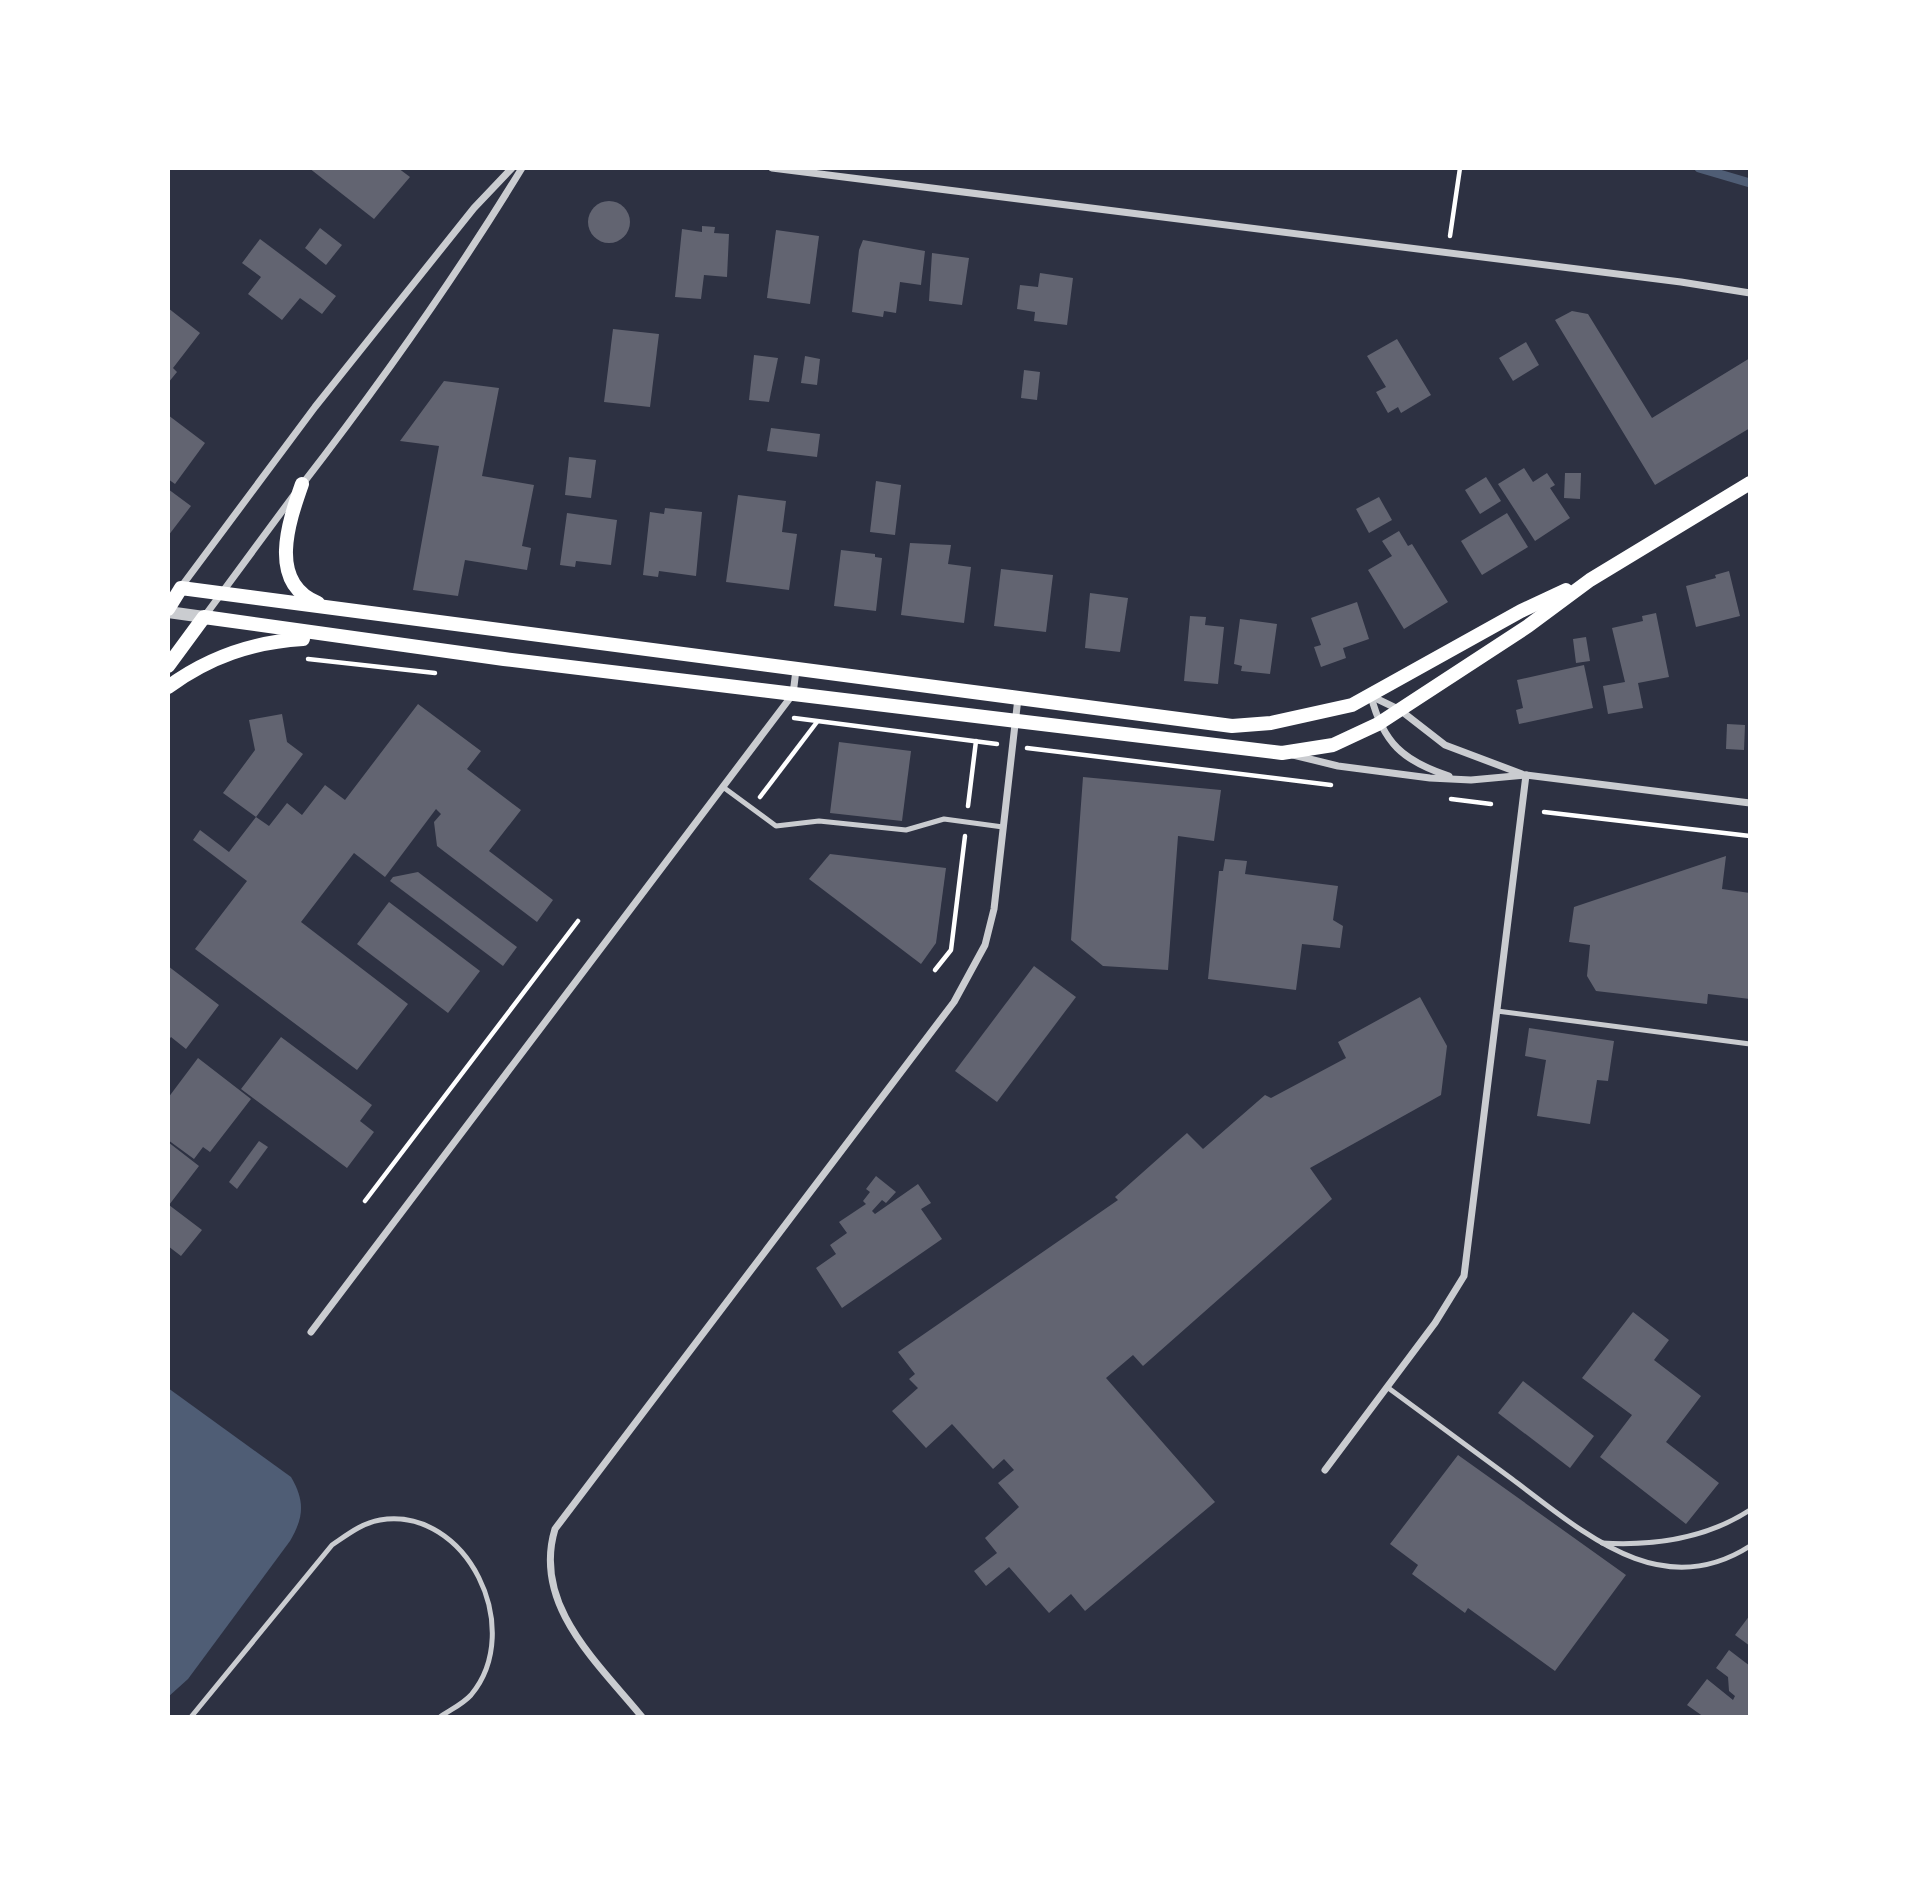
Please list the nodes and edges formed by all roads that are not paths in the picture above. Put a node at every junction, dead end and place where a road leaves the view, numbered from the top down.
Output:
1 (512, 168) edge
2 (522, 168) edge
3 (772, 168) edge
4 (1750, 293) edge
5 (1750, 483) edge
6 (302, 484) junction
7 (1590, 580) junction
8 (174, 587) edge
9 (221, 593) junction
10 (168, 610) edge
11 (335, 610) junction
12 (204, 617) junction
13 (333, 637) junction
14 (168, 666) edge
15 (796, 670) junction
16 (168, 687) edge
17 (793, 694) junction
18 (1371, 696) junction
19 (1018, 697) junction
20 (1400, 710) junction
21 (1016, 722) junction
22 (1378, 724) junction
23 (1282, 753) junction
24 (1526, 775) junction
25 (1460, 779) junction
26 (723, 787) junction
27 (1750, 803) edge
28 (1003, 827) junction
29 (1497, 1012) junction
30 (1750, 1044) edge
31 (311, 1332) dead end
32 (1387, 1387) junction
33 (1325, 1470) dead end
34 (1750, 1510) edge
35 (1598, 1543) junction
36 (1750, 1545) edge
37 (191, 1717) edge
38 (440, 1717) edge
39 (642, 1717) edge

1 - 8 street
2 - 6 street
3 - 4 street
5 - 7 main road
6 - 9 street
6 - 11 main road
7 - 18 main road
7 - 20 main road
8 - 9 main road
8 - 10 main road
9 - 11 main road
9 - 12 street
10 - 12 street
11 - 15 main road
12 - 13 main road
12 - 14 main road
13 - 16 main road
13 - 17 main road
15 - 17 street
15 - 19 main road
17 - 21 main road
17 - 26 street
18 - 19 main road
18 - 20 street
18 - 22 street
19 - 21 street
20 - 22 main road
20 - 24 street
21 - 23 main road
21 - 28 street
22 - 23 main road
22 - 25 street
23 - 25 street
24 - 25 street
24 - 27 street
24 - 29 street
26 - 28 lane
26 - 31 street
28 - 39 street
29 - 30 lane
29 - 32 street
32 - 33 street
32 - 35 lane
34 - 35 lane
35 - 36 lane
37 - 38 lane

